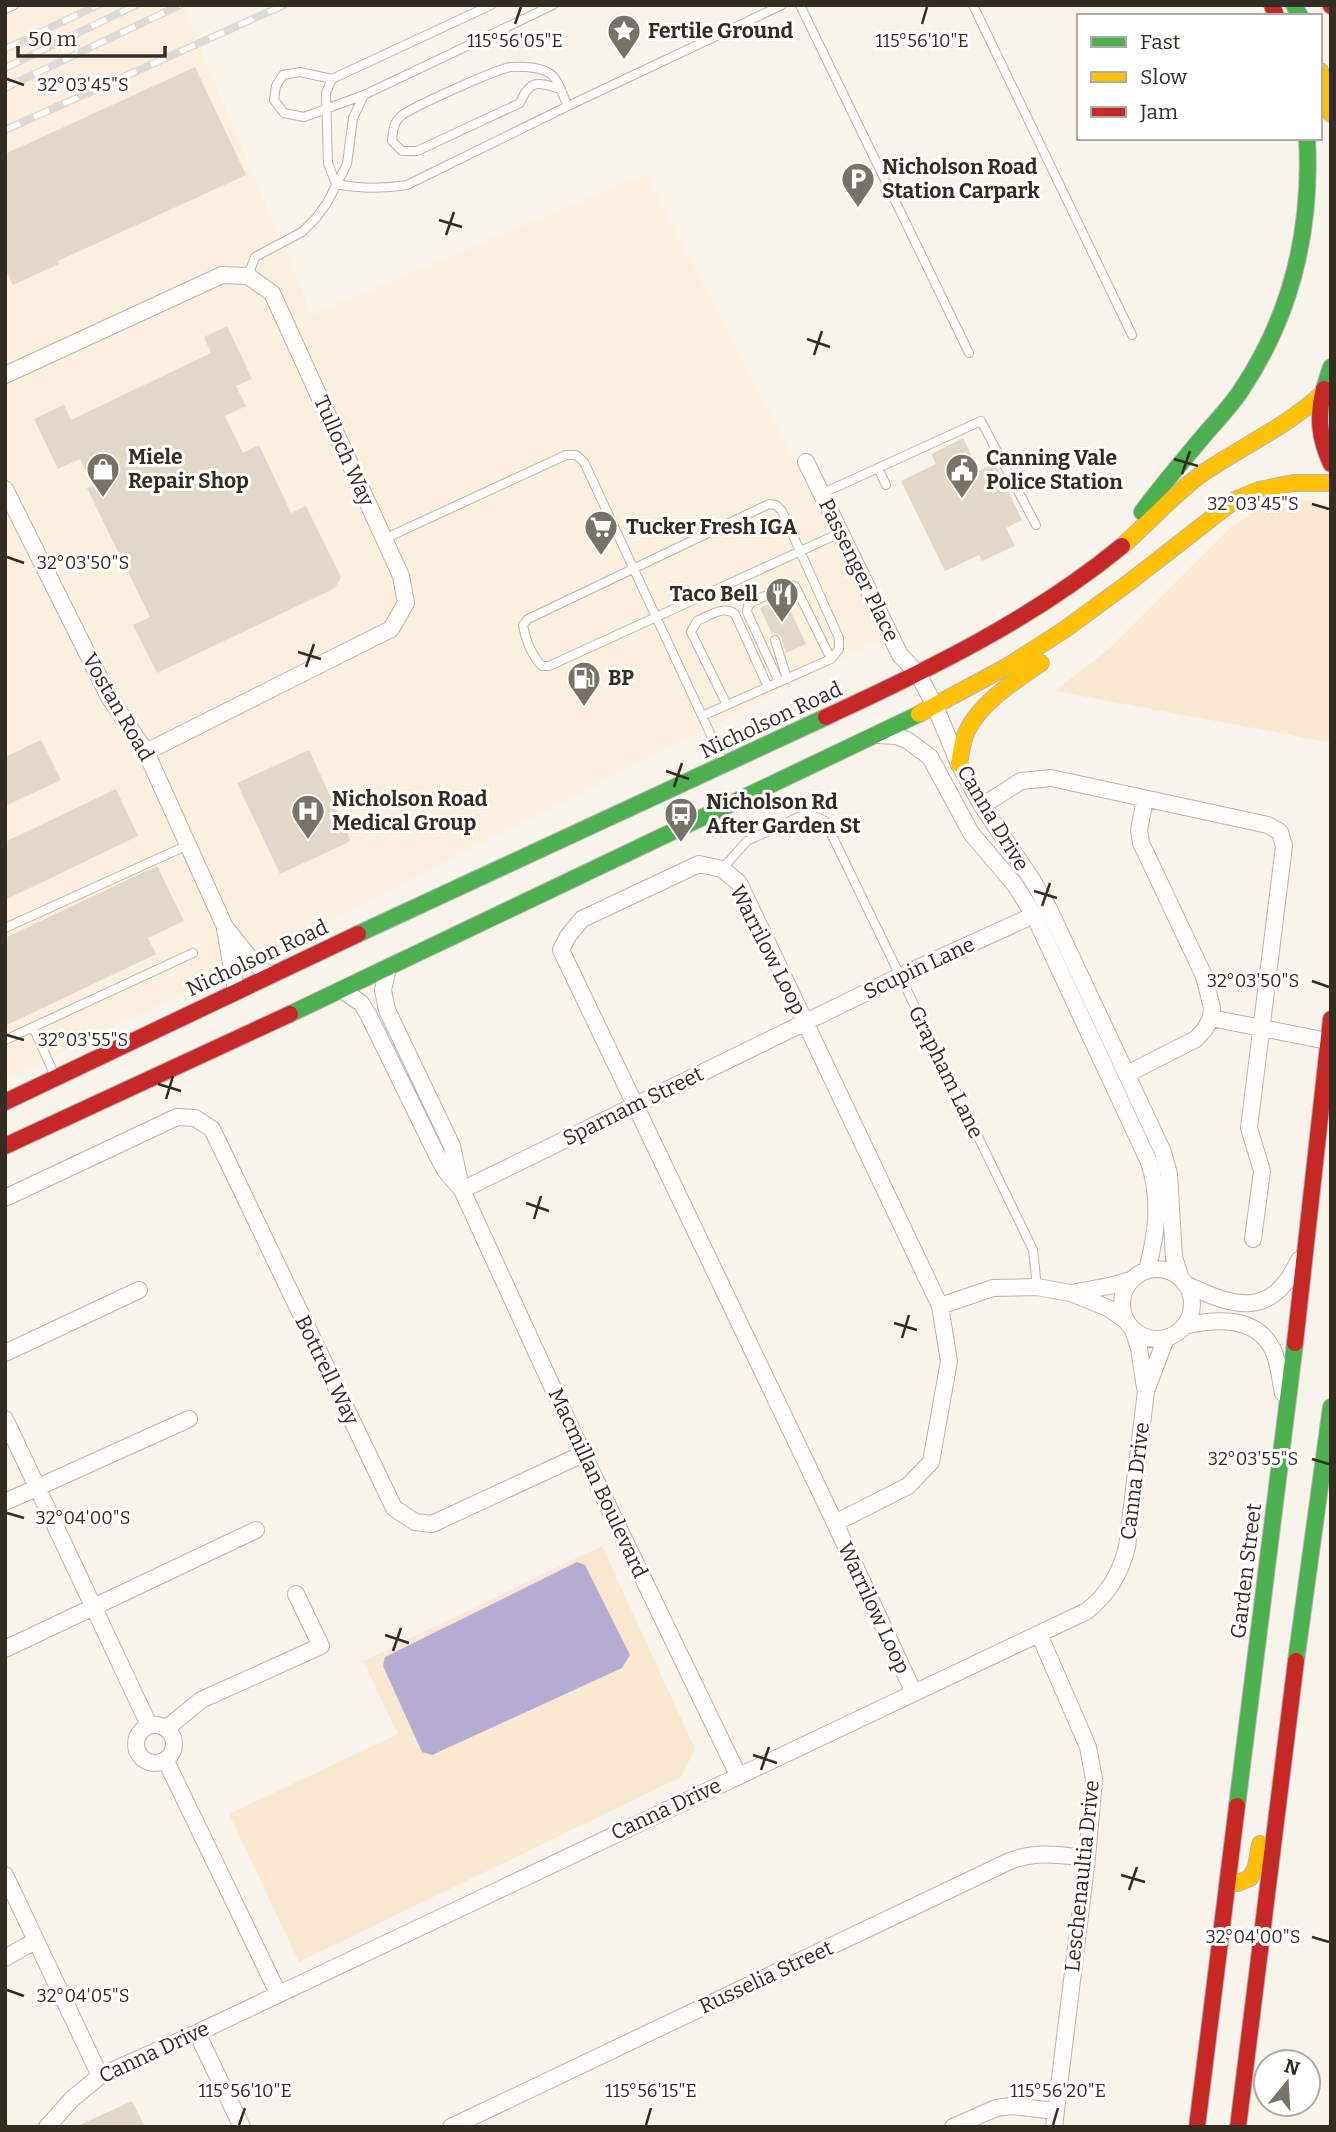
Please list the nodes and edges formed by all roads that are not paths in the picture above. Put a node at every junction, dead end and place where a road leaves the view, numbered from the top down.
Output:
1 (14, 5) edge
2 (491, 5) edge
3 (553, 5) edge
4 (782, 5) edge
5 (800, 5) edge
6 (972, 5) edge
7 (5, 9) edge
8 (521, 67) junction
9 (332, 79) junction
10 (1322, 79) edge
11 (530, 86) junction
12 (560, 89) junction
13 (364, 95) junction
14 (568, 106) junction
15 (326, 109) junction
16 (1331, 114) edge
17 (1307, 140) edge
18 (336, 184) junction
19 (248, 276) junction
20 (1132, 335) dead end
21 (969, 353) dead end
22 (1331, 367) edge
23 (5, 375) edge
24 (1326, 388) edge
25 (806, 462) dead end
26 (1331, 464) edge
27 (878, 468) junction
28 (1331, 483) edge
29 (886, 485) dead end
30 (5, 489) edge
31 (821, 494) junction
32 (1036, 526) dead end
33 (840, 533) junction
34 (384, 539) junction
35 (800, 551) junction
36 (1105, 560) junction
37 (634, 569) junction
38 (1131, 581) junction
39 (656, 617) junction
40 (775, 640) dead end
41 (831, 659) junction
42 (918, 674) junction
43 (783, 680) junction
44 (768, 687) junction
45 (727, 705) junction
46 (935, 706) junction
47 (702, 716) junction
48 (876, 734) junction
49 (146, 752) junction
50 (959, 764) junction
51 (725, 765) junction
52 (1145, 799) junction
53 (982, 806) junction
54 (188, 845) junction
55 (722, 869) junction
56 (1034, 915) junction
57 (225, 927) junction
58 (5, 928) edge
59 (192, 953) dead end
60 (388, 968) junction
61 (270, 975) junction
62 (900, 976) junction
63 (342, 990) junction
64 (236, 991) junction
65 (1211, 1018) junction
66 (1331, 1019) edge
67 (804, 1023) junction
68 (33, 1027) junction
69 (1261, 1029) junction
70 (5, 1040) edge
71 (1327, 1041) junction
72 (1127, 1074) junction
73 (56, 1078) junction
74 (5, 1102) edge
75 (635, 1105) junction
76 (5, 1146) edge
77 (462, 1190) junction
78 (5, 1198) edge
79 (1253, 1239) dead end
80 (1307, 1248) junction
81 (1147, 1270) junction
82 (1131, 1280) junction
83 (1183, 1281) junction
84 (1037, 1287) junction
85 (139, 1290) dead end
86 (1071, 1293) junction
87 (940, 1306) junction
88 (1129, 1325) junction
89 (1184, 1326) junction
90 (1166, 1338) junction
91 (5, 1353) edge
92 (1146, 1391) junction
93 (1288, 1405) junction
94 (1331, 1407) edge
95 (5, 1419) edge
96 (189, 1419) dead end
97 (583, 1454) junction
98 (38, 1487) junction
99 (5, 1502) edge
100 (835, 1523) junction
101 (256, 1530) dead end
102 (296, 1594) dead end
103 (93, 1608) junction
104 (1039, 1634) junction
105 (5, 1649) edge
106 (914, 1693) junction
107 (149, 1725) junction
108 (167, 1728) junction
109 (1286, 1745) junction
110 (166, 1761) junction
111 (738, 1775) junction
112 (1087, 1858) junction
113 (5, 1875) edge
114 (1228, 1882) junction
115 (35, 1941) junction
116 (5, 1958) edge
117 (278, 1993) junction
118 (197, 2033) junction
119 (100, 2076) junction
120 (1055, 2119) edge
121 (47, 2127) edge
122 (242, 2127) edge
123 (451, 2127) edge
124 (953, 2127) edge
125 (1197, 2127) edge
126 (1238, 2127) edge

1 - 7 lane
2 - 9 lane
3 - 13 lane
4 - 14 lane
5 - 21 lane
6 - 20 lane
8 - 11 lane
8 - 11 lane
8 - 12 lane
9 - 15 lane
9 - 15 lane
10 - 16 main road
11 - 12 lane
12 - 14 lane
13 - 15 lane
13 - 18 lane
14 - 18 lane
15 - 18 lane
17 - 36 main road
18 - 19 lane
19 - 23 street
19 - 34 street, Tulloch Way
22 - 24 main road
24 - 26 main road
24 - 36 main road, Nicholson Road
25 - 31 street, Passenger Place
27 - 29 lane
27 - 31 lane
27 - 32 lane
28 - 38 main road
30 - 49 street, Vostan Road
31 - 33 street, Passenger Place
33 - 35 lane
33 - 42 street, Passenger Place
34 - 37 lane
34 - 49 street, Tulloch Way
35 - 37 lane
35 - 39 lane
35 - 41 lane
36 - 42 main road, Nicholson Road
37 - 39 lane
37 - 39 lane
38 - 46 main road
38 - 50 main road
39 - 47 lane
40 - 43 lane
41 - 43 lane
41 - 43 lane
42 - 46 street, Passenger Place
42 - 51 main road, Nicholson Road
43 - 44 lane
44 - 45 lane
44 - 45 lane
45 - 47 lane
46 - 48 main road
46 - 50 street, Canna Drive
47 - 51 lane
48 - 56 street, Canna Drive
48 - 60 main road
49 - 54 street, Vostan Road
50 - 53 street, Canna Drive
51 - 61 main road, Nicholson Road
52 - 53 street
52 - 65 street
52 - 69 street
53 - 72 street, Canna Drive
54 - 57 street, Vostan Road
54 - 58 lane
55 - 62 lane, Grapham Lane
55 - 67 street, Warrilow Loop
55 - 75 street, Warrilow Loop
56 - 62 street, Scupin Lane
56 - 81 street, Canna Drive
57 - 61 street, Vostan Road
57 - 64 street, Vostan Road
59 - 68 lane
60 - 63 main road
60 - 77 street, Macmillan Boulevard
61 - 64 main road, Nicholson Road
62 - 67 street, Scupin Lane
62 - 84 lane, Grapham Lane
63 - 76 main road
63 - 77 street, Macmillan Boulevard
64 - 73 main road, Nicholson Road
65 - 69 street
65 - 72 street
66 - 71 main road, Garden Street
67 - 75 street, Sparnam Street
67 - 87 street, Warrilow Loop
68 - 70 lane
68 - 73 lane
69 - 71 street
69 - 79 street
71 - 80 main road, Garden Street
72 - 83 street, Canna Drive
73 - 74 main road, Nicholson Road
75 - 77 street, Sparnam Street
75 - 100 street, Warrilow Loop
77 - 97 street, Macmillan Boulevard
78 - 97 street, Bottrell Way
80 - 83 street
80 - 93 main road, Garden Street
81 - 82 street
81 - 83 street
82 - 86 street
82 - 88 street
83 - 89 street
84 - 86 street
84 - 87 street
85 - 91 street
86 - 88 street
87 - 100 street, Warrilow Loop
88 - 90 street
88 - 92 street, Canna Drive
89 - 90 street
89 - 93 street
90 - 92 street, Canna Drive
92 - 104 street, Canna Drive
93 - 114 main road, Garden Street
94 - 109 main road
95 - 98 street
96 - 98 street
97 - 111 street, Macmillan Boulevard
98 - 99 street
98 - 103 street
100 - 106 street, Warrilow Loop
101 - 103 street
102 - 108 street
103 - 105 street
103 - 107 street
104 - 106 street, Canna Drive
104 - 112 street, Leschenaultia Drive
106 - 111 street, Canna Drive
107 - 108 street
107 - 110 street
108 - 110 street
109 - 114 main road
109 - 126 main road
110 - 117 street
111 - 117 street, Canna Drive
112 - 120 street, Leschenaultia Drive
112 - 123 street, Russelia Street
113 - 115 street
114 - 125 main road, Garden Street
115 - 116 street
115 - 119 street
117 - 118 street, Canna Drive
118 - 119 street, Canna Drive
118 - 122 street
119 - 121 street, Canna Drive
120 - 124 street

